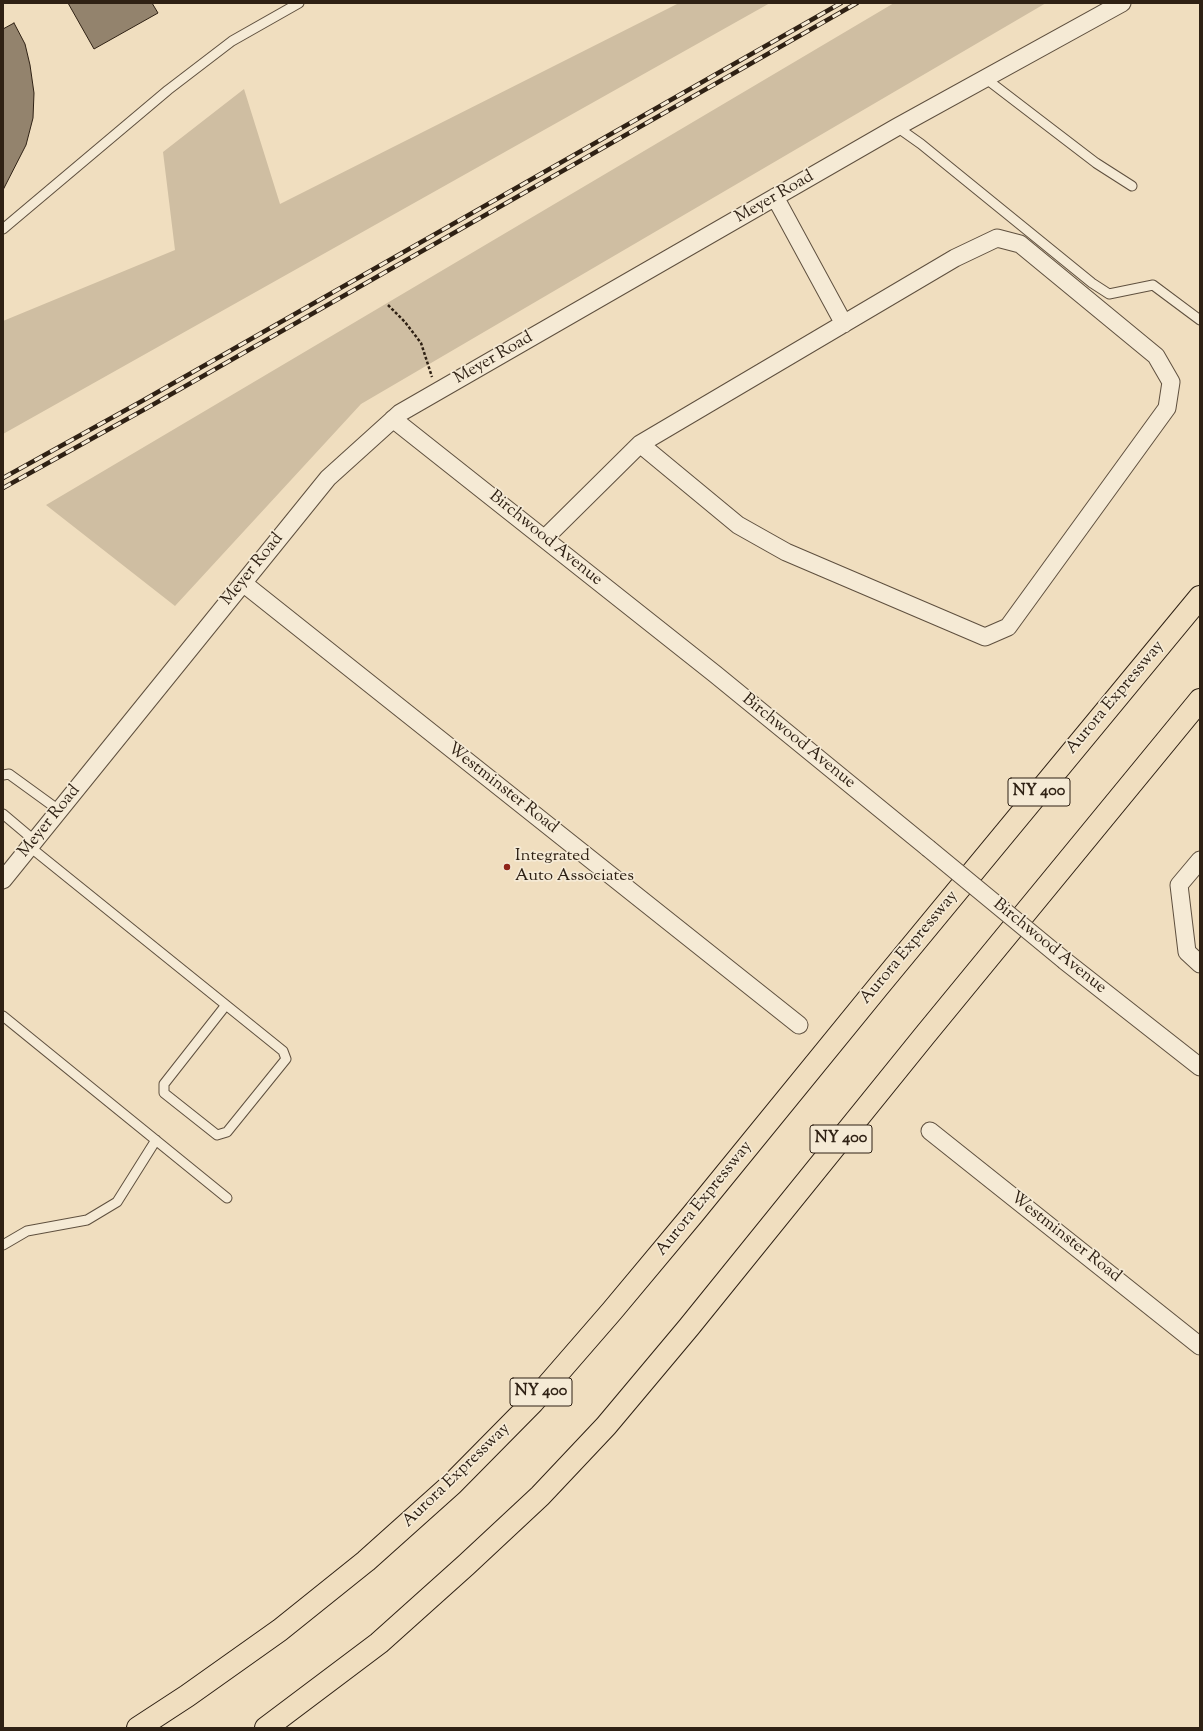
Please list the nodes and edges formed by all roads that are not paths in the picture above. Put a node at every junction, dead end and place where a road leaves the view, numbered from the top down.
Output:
1 (299, 3) edge
2 (1122, 3) edge
3 (985, 78) junction
4 (898, 127) junction
5 (1132, 186) dead end
6 (775, 197) junction
7 (3, 229) edge
8 (1200, 320) edge
9 (844, 324) junction
10 (393, 419) junction
11 (640, 444) junction
12 (545, 538) junction
13 (243, 583) junction
14 (1200, 597) edge
15 (1200, 700) edge
16 (3, 775) edge
17 (60, 810) junction
18 (3, 814) edge
19 (32, 844) junction
20 (1200, 860) edge
21 (3, 880) edge
22 (1200, 964) edge
23 (226, 1005) junction
24 (3, 1016) edge
25 (799, 1025) dead end
26 (1200, 1067) edge
27 (930, 1131) dead end
28 (156, 1140) junction
29 (227, 1198) dead end
30 (3, 1245) edge
31 (1200, 1346) edge
32 (138, 1728) edge
33 (266, 1728) edge

1 - 7 lane
2 - 3 street, Meyer Road
3 - 4 street, Meyer Road
3 - 5 lane
4 - 6 street, Meyer Road
4 - 8 lane
6 - 9 street
6 - 10 street, Meyer Road
9 - 11 street
9 - 11 street
10 - 12 street, Birchwood Avenue
10 - 13 street, Meyer Road
11 - 12 street
12 - 26 street, Birchwood Avenue, bridge
13 - 17 street, Meyer Road
13 - 25 street, Westminster Road
14 - 32 highway, Aurora Expressway / NY 400
15 - 33 highway, NY 400
16 - 17 lane
17 - 19 street, Meyer Road
18 - 19 lane
19 - 21 street, Meyer Road
19 - 23 lane
20 - 22 street
23 - 23 lane
24 - 28 lane
27 - 31 street, Westminster Road
28 - 29 lane
28 - 30 lane

